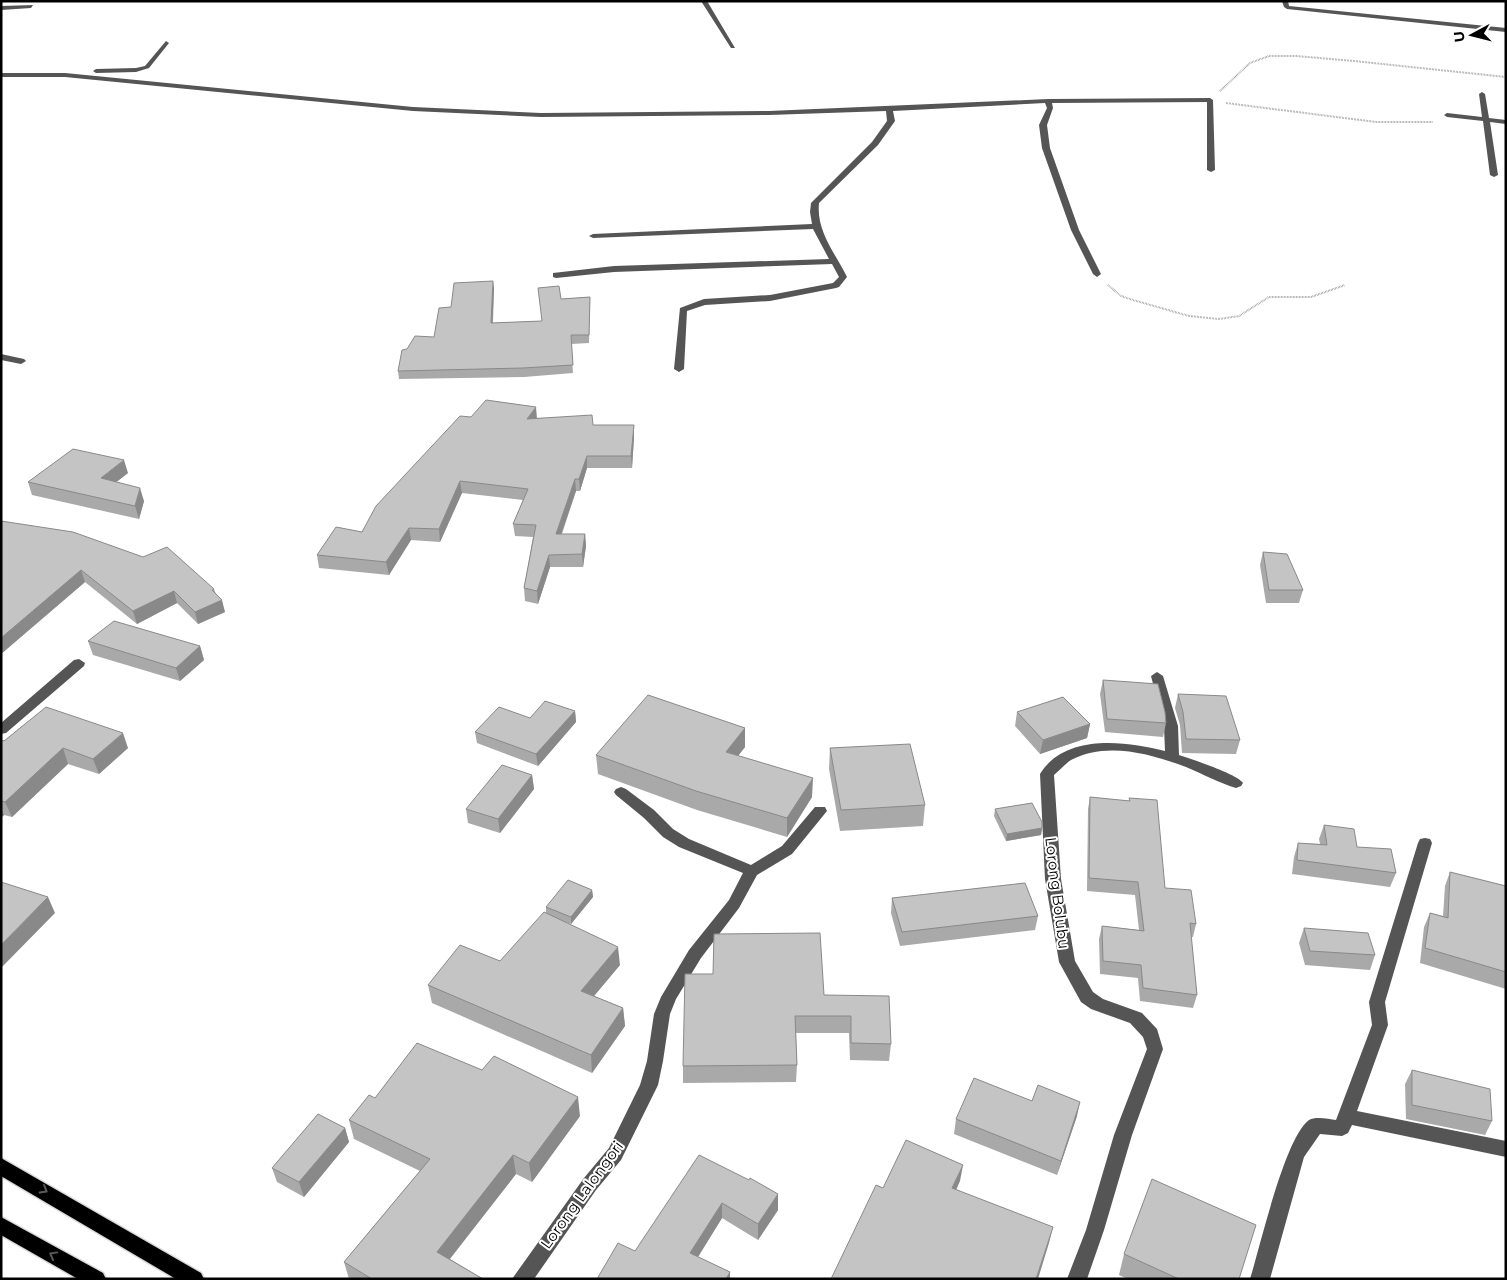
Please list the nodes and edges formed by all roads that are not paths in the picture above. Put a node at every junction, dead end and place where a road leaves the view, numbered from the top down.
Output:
1 (704, 1) edge
2 (1285, 1) edge
3 (30, 3) edge
4 (1, 4) edge
5 (1, 8) edge
6 (1506, 30) edge
7 (166, 43) dead end
8 (733, 47) dead end
9 (44, 75) junction
10 (1, 76) edge
11 (1482, 94) dead end
12 (1048, 101) junction
13 (889, 109) junction
14 (1447, 115) road end
15 (1485, 120) junction
16 (1506, 122) edge
17 (1211, 170) dead end
18 (1494, 175) dead end
19 (815, 226) junction
20 (592, 236) dead end
21 (836, 261) junction
22 (1097, 274) road end
23 (556, 275) dead end
24 (1, 356) edge
25 (21, 361) dead end
26 (679, 369) dead end
27 (79, 663) dead end
28 (1157, 676) dead end
29 (1, 730) edge
30 (1172, 757) junction
31 (1236, 783) dead end
32 (621, 792) dead end
33 (820, 812) dead end
34 (1425, 843) dead end
35 (752, 871) junction
36 (1346, 1116) junction
37 (1506, 1149) edge
38 (1, 1166) edge
39 (1, 1225) edge
40 (96, 1279) edge
41 (194, 1279) edge
42 (522, 1279) edge
43 (1077, 1279) edge
44 (1260, 1279) edge

1 - 8 street
2 - 6 street
3 - 4 street
3 - 5 street
7 - 9 street
9 - 10 street
9 - 13 street
11 - 15 street
12 - 13 street
12 - 17 street
12 - 22 street
13 - 19 street
14 - 15 street
15 - 16 street
15 - 18 street
19 - 20 street
19 - 21 street
21 - 23 street
21 - 26 street
24 - 25 street
27 - 29 street
28 - 30 street
30 - 31 street, Lorong Bolubu
30 - 43 street, Lorong Bolubu
32 - 35 street
33 - 35 street
34 - 36 street
35 - 42 street, Lorong Lalongori
36 - 37 street
36 - 44 street
38 -> 41 main road
40 -> 39 main road

